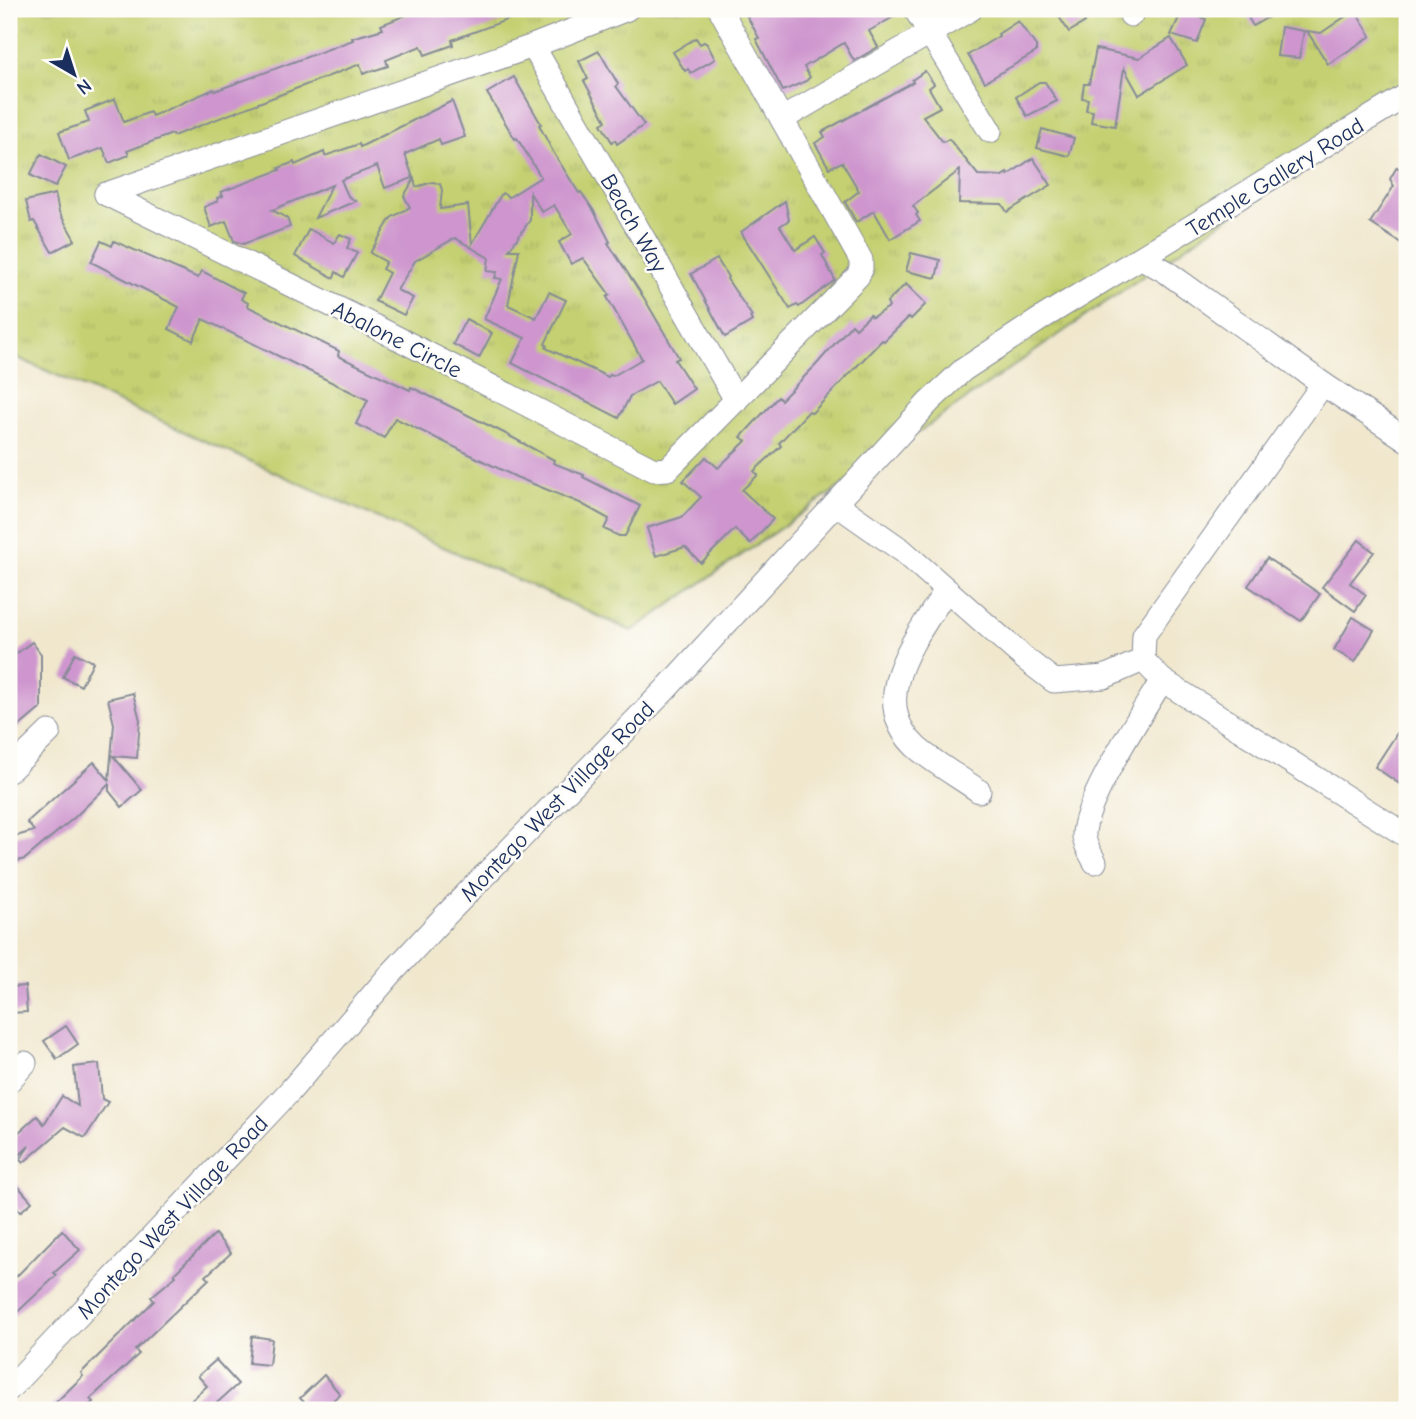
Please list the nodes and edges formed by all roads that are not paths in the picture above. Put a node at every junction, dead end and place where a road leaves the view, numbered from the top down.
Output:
1 (627, 9) edge
2 (720, 9) edge
3 (915, 9) edge
4 (971, 9) edge
5 (930, 34) junction
6 (533, 46) junction
7 (1407, 95) edge
8 (782, 119) junction
9 (990, 131) dead end
10 (1142, 258) junction
11 (1323, 384) junction
12 (736, 400) junction
13 (1407, 440) edge
14 (836, 504) junction
15 (946, 590) junction
16 (1143, 660) junction
17 (1162, 680) junction
18 (49, 732) dead end
19 (9, 771) edge
20 (979, 791) dead end
21 (1407, 836) edge
22 (1095, 862) dead end
23 (25, 1063) dead end
24 (9, 1080) edge
25 (9, 1389) edge

1 - 6 street, Abalone Circle
2 - 8 street, Abalone Circle
3 - 5 street
4 - 5 street
5 - 8 street
5 - 9 street
6 - 12 street, Beach Way
6 - 12 street, Abalone Circle
7 - 10 street, Temple Gallery Road
8 - 12 street, Abalone Circle
10 - 11 street
10 - 14 street, Montego West Village Road
11 - 13 street
11 - 16 street
14 - 15 street
14 - 25 street, Montego West Village Road
15 - 16 street
15 - 20 street
16 - 17 street
17 - 21 street
17 - 22 street
18 - 19 street
23 - 24 street

